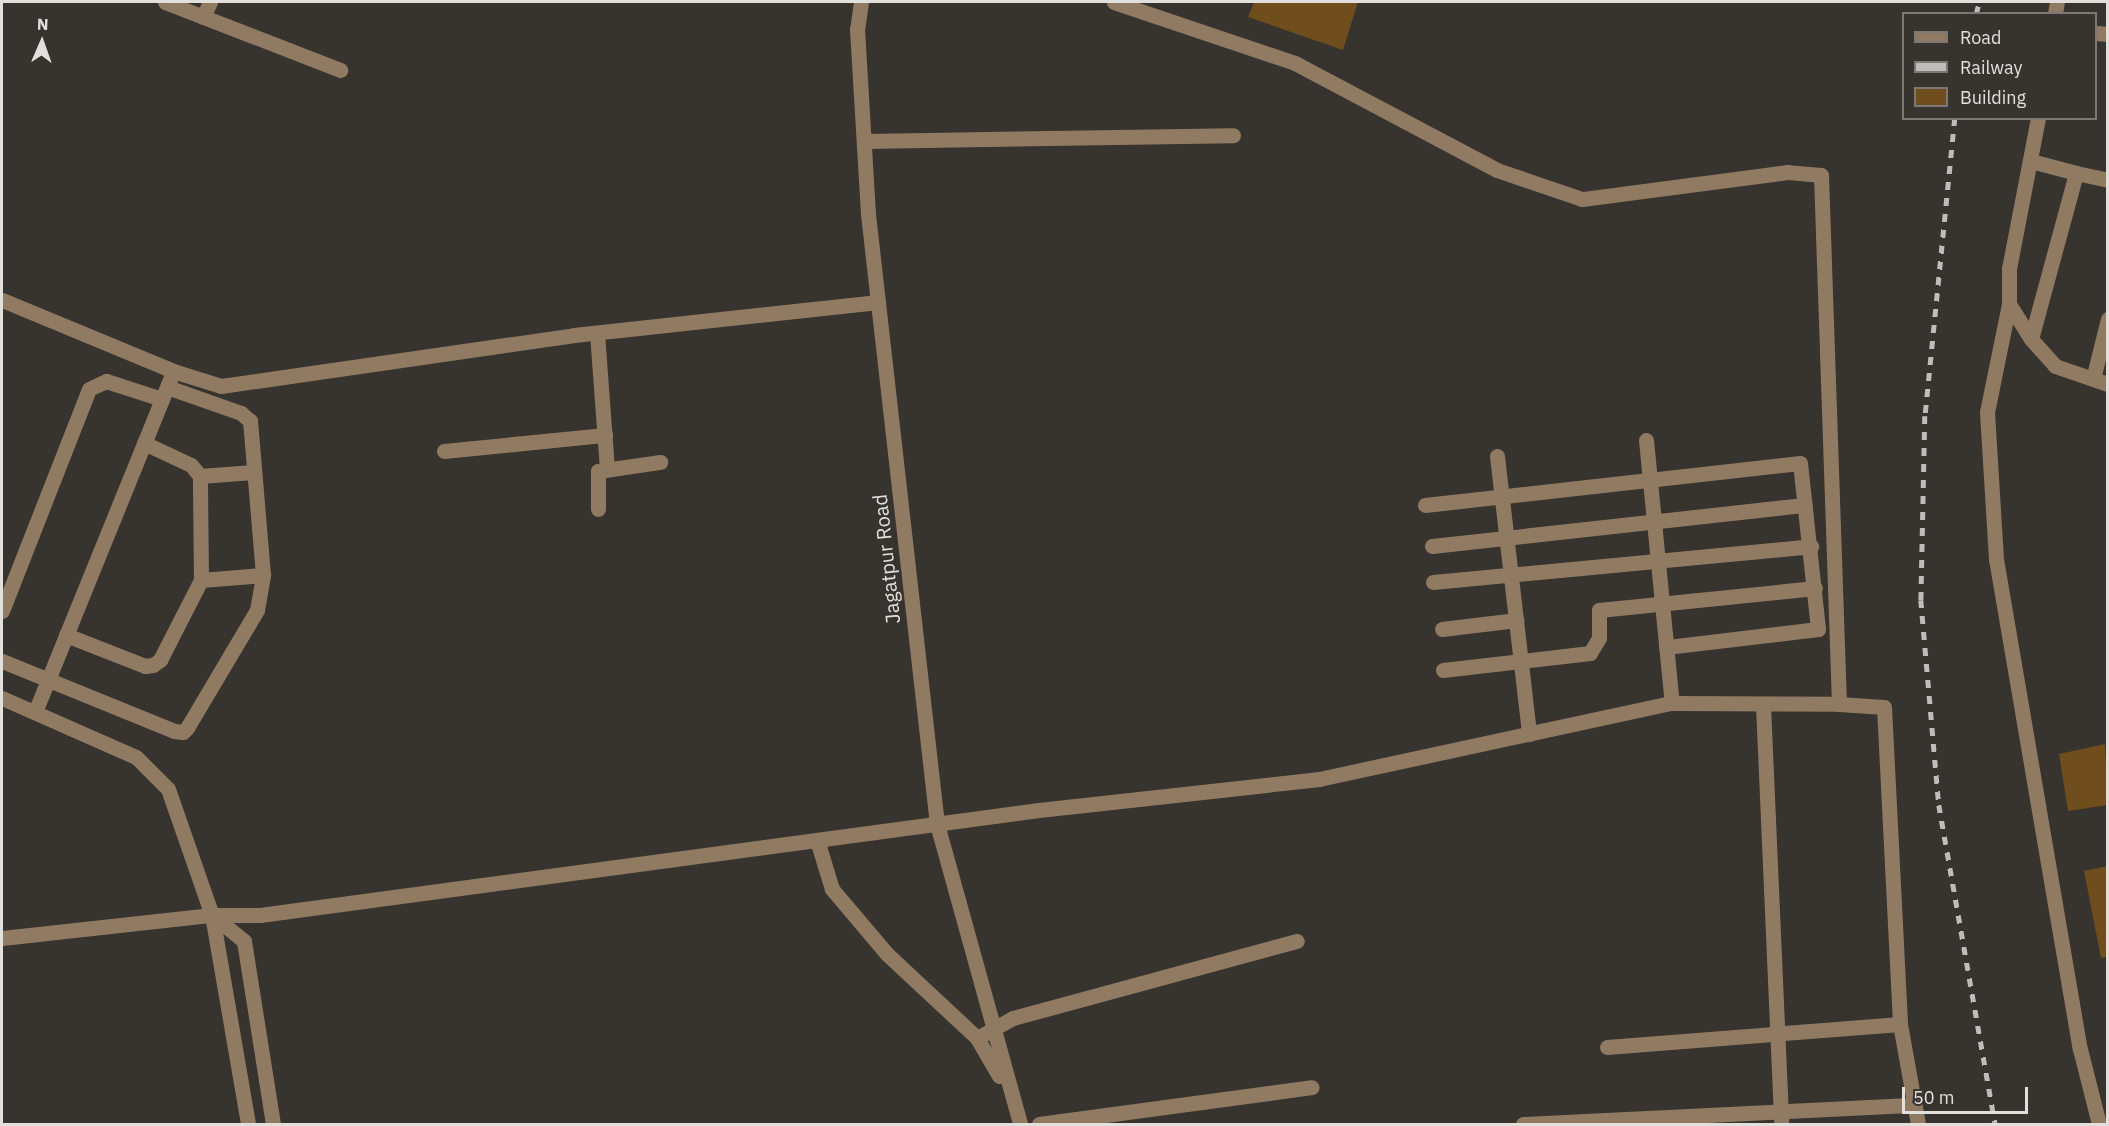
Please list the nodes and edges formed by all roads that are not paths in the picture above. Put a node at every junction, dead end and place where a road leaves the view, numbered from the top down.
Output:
1 (165, 2) edge
2 (210, 2) edge
3 (861, 2) edge
4 (1114, 2) edge
5 (203, 17) junction
6 (340, 70) dead end
7 (2038, 120) edge
8 (1233, 135) dead end
9 (864, 141) junction
10 (2031, 161) junction
11 (2076, 173) junction
12 (2108, 180) edge
13 (2, 300) edge
14 (878, 302) junction
15 (2009, 304) junction
16 (2108, 319) edge
17 (597, 333) junction
18 (2031, 339) junction
19 (173, 371) junction
20 (2100, 382) edge
21 (164, 393) junction
22 (605, 435) junction
23 (1646, 440) dead end
24 (144, 442) junction
25 (444, 451) dead end
26 (1497, 456) dead end
27 (660, 462) dead end
28 (607, 470) junction
29 (254, 472) junction
30 (200, 476) junction
31 (1650, 480) junction
32 (1501, 496) junction
33 (1425, 505) dead end
34 (1805, 505) junction
35 (598, 509) dead end
36 (1654, 521) junction
37 (1506, 538) junction
38 (1432, 546) dead end
39 (1810, 546) junction
40 (1658, 561) junction
41 (1511, 573) junction
42 (263, 575) junction
43 (201, 580) junction
44 (1432, 582) dead end
45 (1815, 588) junction
46 (1662, 605) junction
47 (2, 611) edge
48 (1516, 620) junction
49 (1442, 629) dead end
50 (66, 635) junction
51 (1666, 647) junction
52 (1522, 660) junction
53 (2, 661) edge
54 (1443, 670) dead end
55 (47, 682) junction
56 (2, 698) edge
57 (1672, 703) junction
58 (1839, 704) junction
59 (1763, 705) junction
60 (35, 712) junction
61 (1529, 734) junction
62 (937, 824) junction
63 (817, 840) junction
64 (212, 915) junction
65 (2, 938) edge
66 (1297, 941) dead end
67 (1900, 1024) junction
68 (992, 1030) junction
69 (1777, 1032) junction
70 (977, 1038) junction
71 (1607, 1047) dead end
72 (1312, 1087) dead end
73 (1014, 1102) junction
74 (1915, 1105) junction
75 (1780, 1118) edge
76 (1670, 1120) edge
77 (1609, 1122) edge
78 (248, 1125) edge
79 (273, 1125) edge
80 (1020, 1125) edge
81 (1039, 1125) edge
82 (1523, 1125) edge
83 (1918, 1125) edge
84 (2099, 1125) edge

1 - 5 street
2 - 5 street
3 - 9 street, Jagatpur Road
4 - 58 street
5 - 6 street
7 - 10 street
8 - 9 street
9 - 14 street, Jagatpur Road
10 - 11 street
10 - 15 street
11 - 12 street
11 - 18 street
13 - 19 street
14 - 17 street
14 - 62 street, Jagatpur Road
15 - 18 street
15 - 84 street
16 - 20 street
17 - 19 street
17 - 22 street
18 - 20 street
19 - 21 street
21 - 24 street
21 - 29 street
21 - 47 street
22 - 25 street
22 - 28 street
23 - 31 street
24 - 30 street
24 - 50 street
26 - 32 street
27 - 28 street
28 - 35 street
29 - 30 street
29 - 42 street
30 - 43 street
31 - 32 street
31 - 34 street
31 - 36 street
32 - 33 street
32 - 37 street
34 - 36 street
34 - 39 street
36 - 37 street
36 - 40 street
37 - 38 street
37 - 41 street
39 - 40 street
39 - 45 street
40 - 41 street
40 - 46 street
41 - 44 street
41 - 48 street
42 - 43 street
42 - 55 street
43 - 50 street
45 - 46 street
45 - 51 street
46 - 51 street
46 - 52 street
48 - 49 street
48 - 52 street
50 - 55 street
51 - 57 street
52 - 54 street
52 - 61 street
53 - 55 street
55 - 60 street
56 - 60 street
57 - 59 street
57 - 61 street
58 - 59 street
58 - 67 street
59 - 69 street
60 - 64 street
61 - 62 street
62 - 63 street
62 - 68 street, Jagatpur Road
63 - 64 street
63 - 70 street, Jagatpur Road
64 - 65 street
64 - 78 street
64 - 79 street
66 - 68 street
67 - 69 street
67 - 74 street
68 - 70 street
68 - 73 street, Jagatpur Road
69 - 71 street
69 - 75 street
70 - 73 street, Jagatpur Road
72 - 81 street
73 - 80 street, Jagatpur Road
74 - 75 street
74 - 83 street
75 - 76 street
76 - 77 street
77 - 82 street

